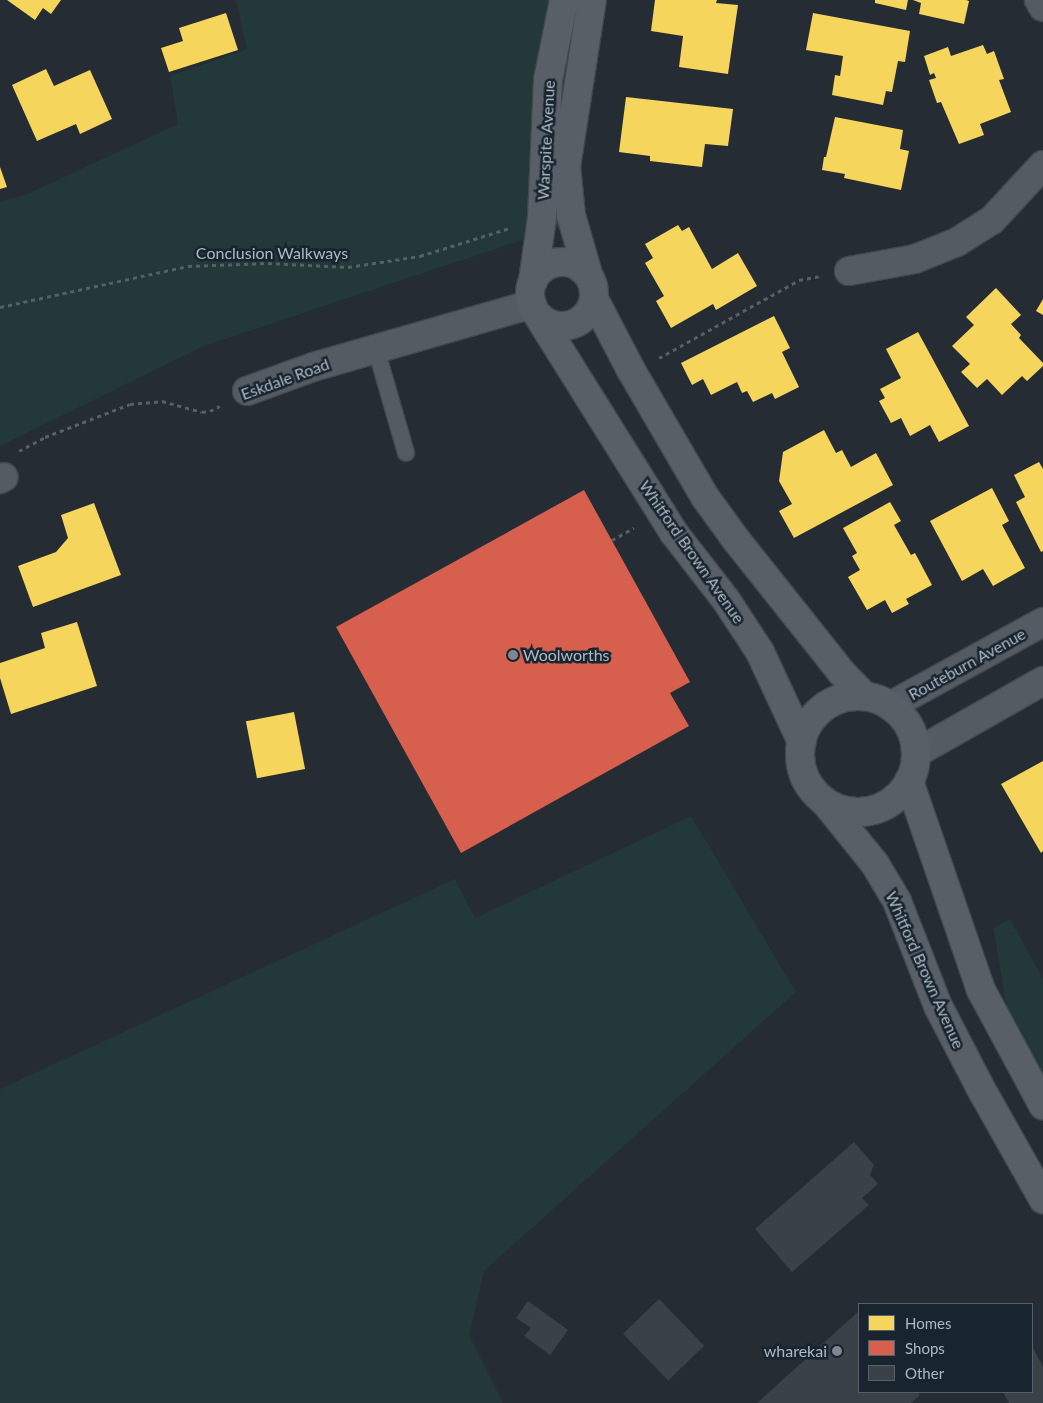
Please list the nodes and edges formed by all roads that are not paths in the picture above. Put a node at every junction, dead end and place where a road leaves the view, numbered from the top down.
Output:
1 (564, 0) edge
2 (592, 0) edge
3 (1039, 0) edge
4 (1043, 7) edge
5 (1043, 165) edge
6 (850, 271) road end
7 (591, 286) junction
8 (535, 301) junction
9 (376, 349) junction
10 (246, 391) road end
11 (406, 453) dead end
12 (1043, 622) edge
13 (1043, 681) edge
14 (864, 696) junction
15 (890, 706) junction
16 (802, 742) junction
17 (916, 753) junction
18 (909, 781) junction
19 (825, 802) junction
20 (1043, 1105) edge
21 (1043, 1199) edge

1 - 8 main road, Warspite Avenue
2 - 7 main road, Warspite Avenue
3 - 4 street
5 - 6 street
7 - 8 main road
7 - 8 main road
7 - 14 main road
8 - 9 street, Eskdale Road
8 - 16 main road, Whitford Brown Avenue
9 - 10 street, Eskdale Road
9 - 11 lane
12 - 15 street, Routeburn Avenue
13 - 17 street
14 - 15 main road
14 - 16 main road
15 - 17 main road
16 - 19 main road
17 - 18 main road
18 - 19 main road
18 - 20 main road
19 - 21 main road, Whitford Brown Avenue

